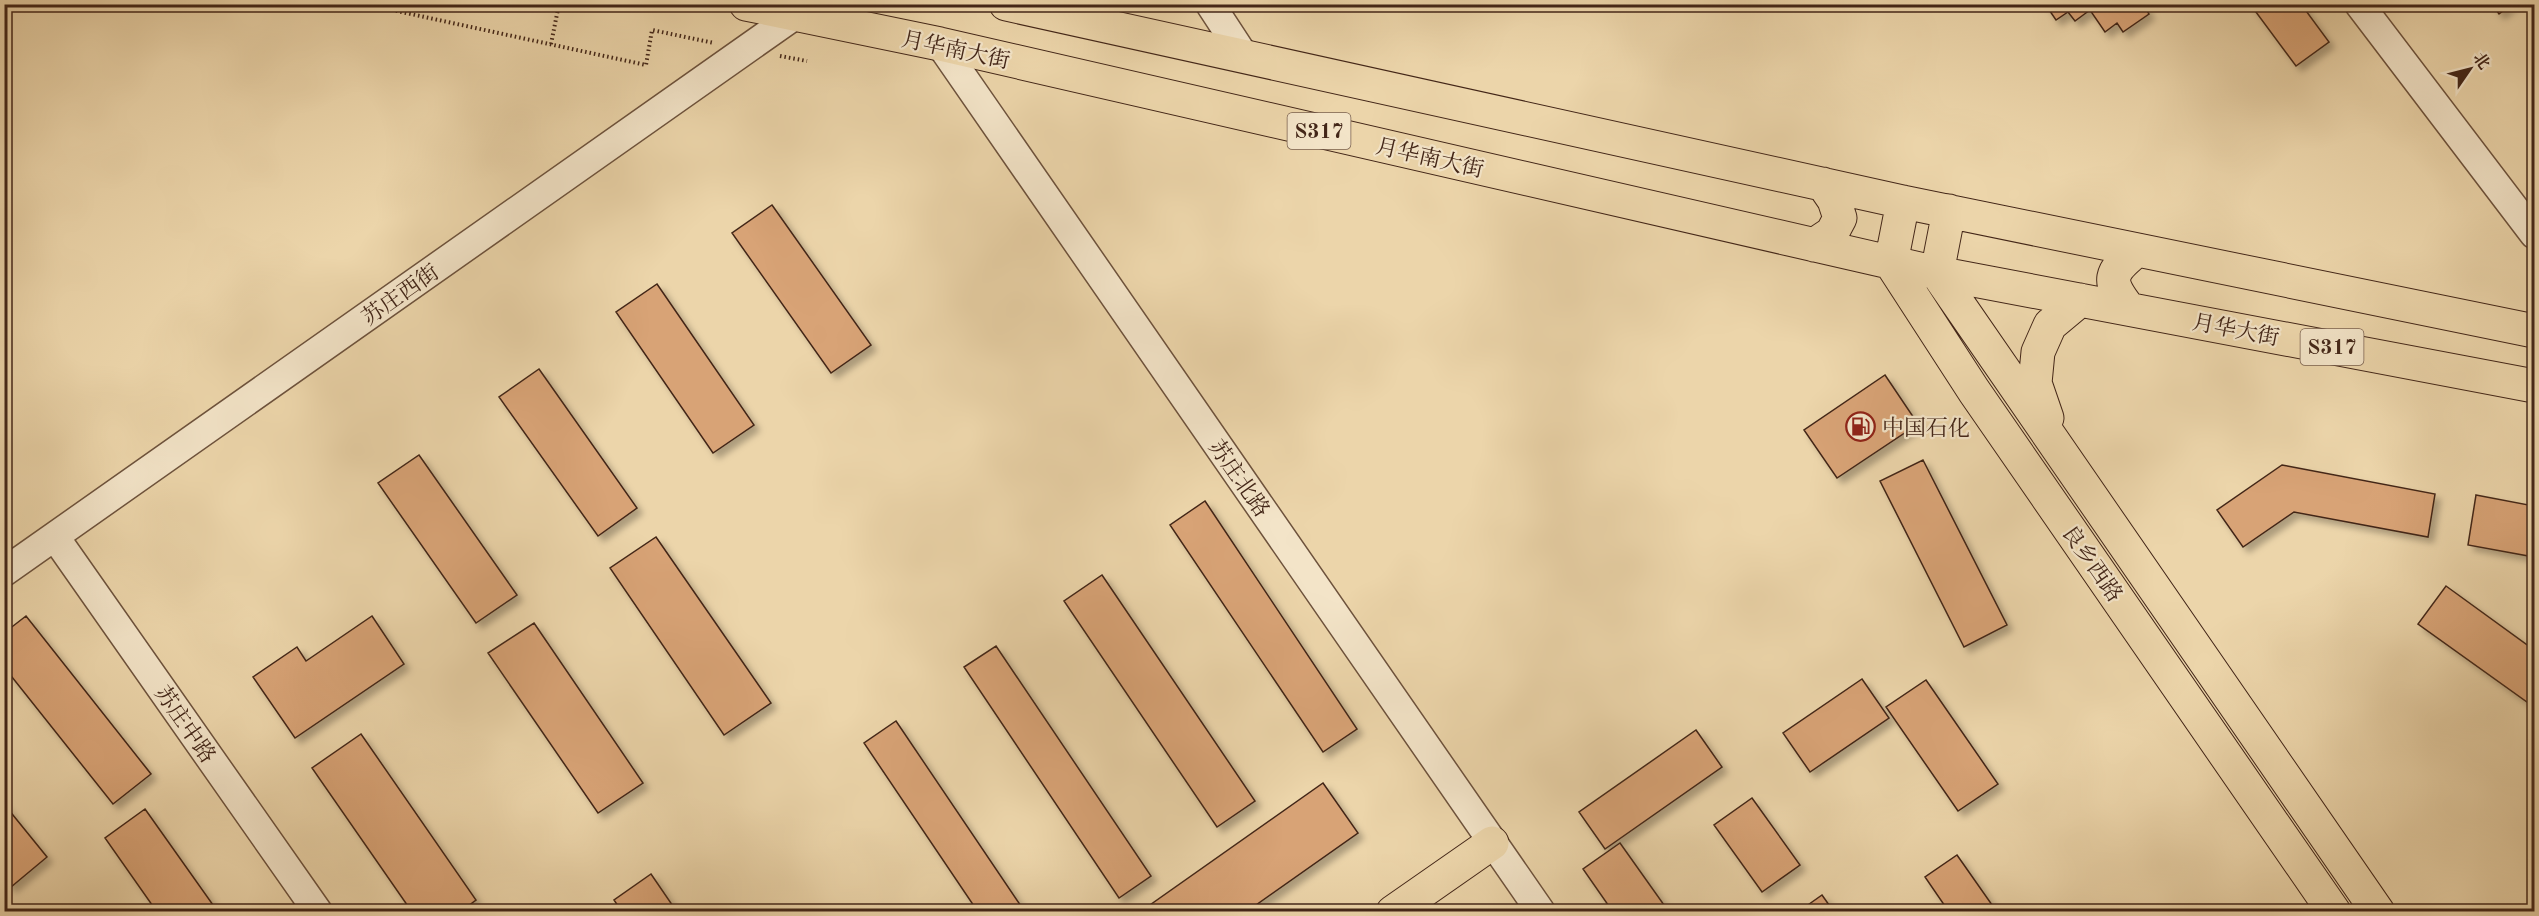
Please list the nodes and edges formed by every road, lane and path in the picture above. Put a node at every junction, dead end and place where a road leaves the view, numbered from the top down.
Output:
1 (560, 4) edge
2 (746, 4) edge
3 (1005, 4) edge
4 (1210, 4) edge
5 (2359, 4) edge
6 (374, 6) dead end
7 (795, 15) junction
8 (713, 42) dead end
9 (551, 44) junction
10 (940, 44) junction
11 (1244, 56) junction
12 (1823, 184) junction
13 (1903, 202) junction
14 (1949, 211) junction
15 (2535, 234) edge
16 (1814, 245) junction
17 (2137, 250) junction
18 (1891, 263) junction
19 (1937, 273) junction
20 (2080, 300) junction
21 (2129, 309) junction
22 (2535, 331) edge
23 (2535, 386) edge
24 (2054, 443) junction
25 (55, 537) junction
26 (4, 572) edge
27 (1492, 843) junction
28 (318, 912) edge
29 (1393, 912) edge
30 (1541, 912) edge
31 (2334, 912) edge
32 (2378, 912) edge

1 - 9 path
2 - 7 main road, 月华南大街 / S317
3 - 11 main road, S317
4 - 11 street
5 - 15 street
6 - 9 path
7 - 10 main road, 月华南大街 / S317
7 - 25 street, 苏庄西街
8 - 9 path
10 - 16 main road, 月华南大街 / S317
10 - 27 street, 苏庄北路
11 - 12 main road, S317
12 - 13 main road, S317
12 - 16 main road
13 - 14 main road, S317
13 - 18 main road
14 - 17 main road, S317
14 - 19 main road
16 - 18 main road, 月华南大街 / S317
17 - 21 main road
17 - 22 main road, S317
18 - 19 main road, 月华南大街 / S317
18 - 31 main road, 良乡西路
19 - 20 main road, 月华大街 / S317
19 - 24 main road, 良乡西路
20 - 21 main road, 月华大街 / S317
20 - 24 main road
21 - 23 main road, 月华大街 / S317
24 - 32 main road, 良乡西路
25 - 26 street, 苏庄西街
25 - 28 street, 苏庄中路
27 - 29 main road
27 - 30 street, 苏庄北路

